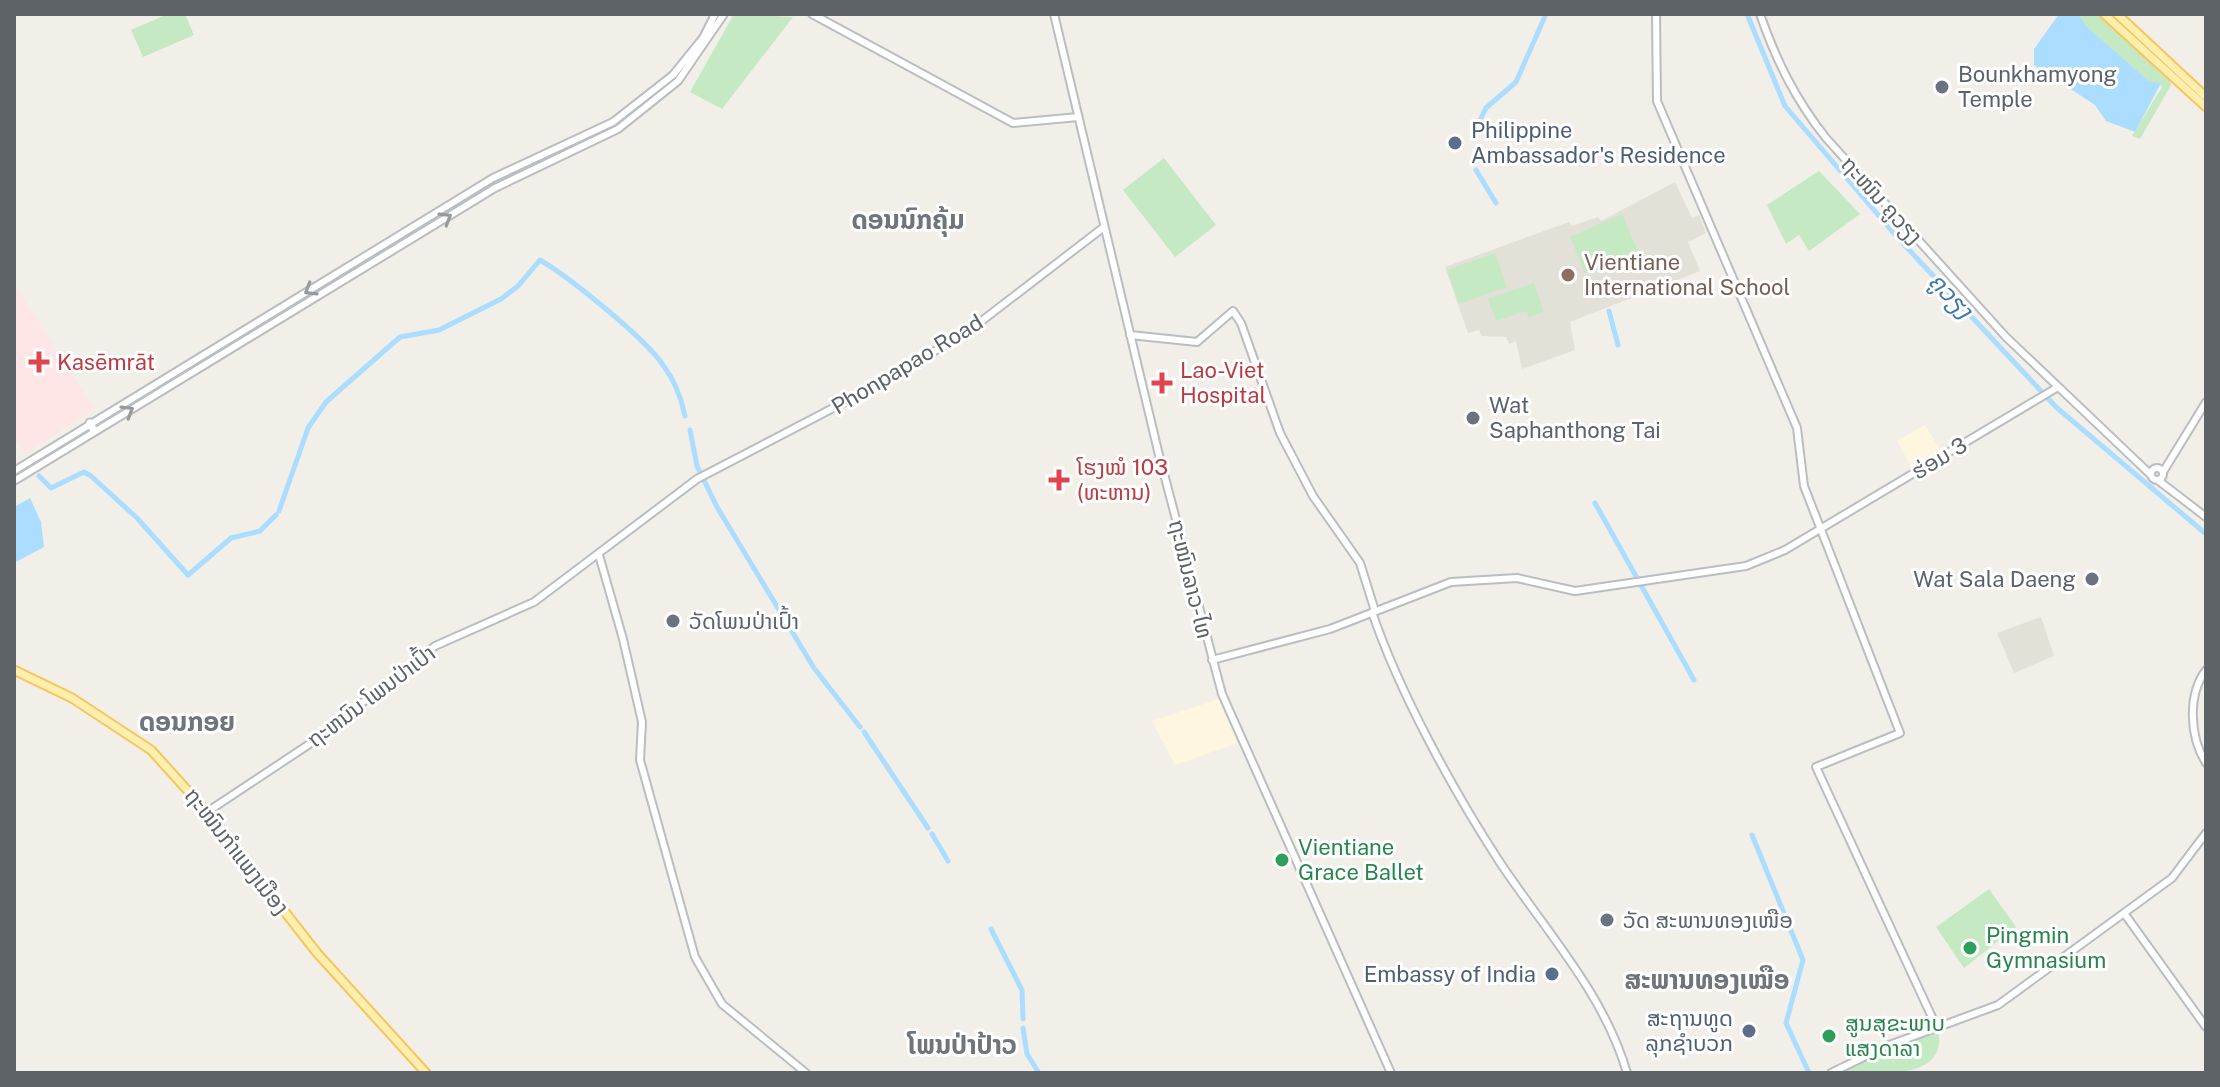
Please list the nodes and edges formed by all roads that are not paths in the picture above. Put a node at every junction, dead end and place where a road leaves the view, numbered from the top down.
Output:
1 (715, 14) edge
2 (724, 14) edge
3 (812, 14) edge
4 (1054, 14) edge
5 (1656, 14) edge
6 (1760, 14) edge
7 (2104, 14) edge
8 (2117, 14) edge
9 (2206, 97) edge
10 (2206, 107) edge
11 (1078, 117) junction
12 (1104, 227) junction
13 (1130, 335) junction
14 (2056, 389) junction
15 (2206, 402) edge
16 (92, 427) junction
17 (14, 471) edge
18 (2158, 471) junction
19 (700, 477) joint
20 (14, 481) edge
21 (2175, 494) junction
22 (2206, 517) edge
23 (1820, 529) junction
24 (599, 555) junction
25 (1373, 611) junction
26 (1212, 660) junction
27 (14, 670) edge
28 (2206, 670) edge
29 (2206, 763) edge
30 (207, 812) junction
31 (2206, 833) edge
32 (2124, 913) junction
33 (2206, 1027) edge
34 (1937, 1028) junction
35 (426, 1073) edge
36 (806, 1073) edge
37 (1391, 1073) edge
38 (1627, 1073) edge
39 (1831, 1073) edge

1 -> 16 street
16 -> 2 street
3 - 11 street
4 - 11 street, ຖະໜົນລາວ-ໄທ
5 - 23 street
6 - 14 street, ຖະໜົນ ຄູວຽງ
7 - 10 main road
8 - 9 main road
11 - 12 street, ຖະໜົນລາວ-ໄທ
12 - 13 street, ຖະໜົນລາວ-ໄທ
12 - 19 street, Phonpapao Road
13 - 25 street
13 - 26 street, ຖະໜົນລາວ-ໄທ
14 - 18 street, ຖະໜົນ ຄູວຽງ
14 - 23 street, ຮ່ອມ 3
15 - 18 street
16 - 17 street
16 - 20 street
18 - 21 street, ຖະໜົນ ຄູວຽງ
18 - 21 street, ຖະໜົນ ຄູວຽງ
19 - 24 street, ຖະຫນົນ ໂພນປ່າເປົ້າ
21 - 22 street, ຖະໜົນ ຄູວຽງ
23 - 25 street, ຮ່ອມ 3
23 - 34 street
24 - 30 street, ຖະຫນົນ ໂພນປ່າເປົ້າ
24 - 36 street
25 - 26 street, ຮ່ອມ 3
25 - 38 street
26 - 37 street, ຖະໜົນລາວ-ໄທ
27 - 30 main road, ຖະໜົນກຳແພງເມືອງ
28 - 29 street
30 - 35 main road, ຖະໜົນກຳແພງເມືອງ
31 - 32 street
32 - 33 street
32 - 34 street
34 - 39 street

